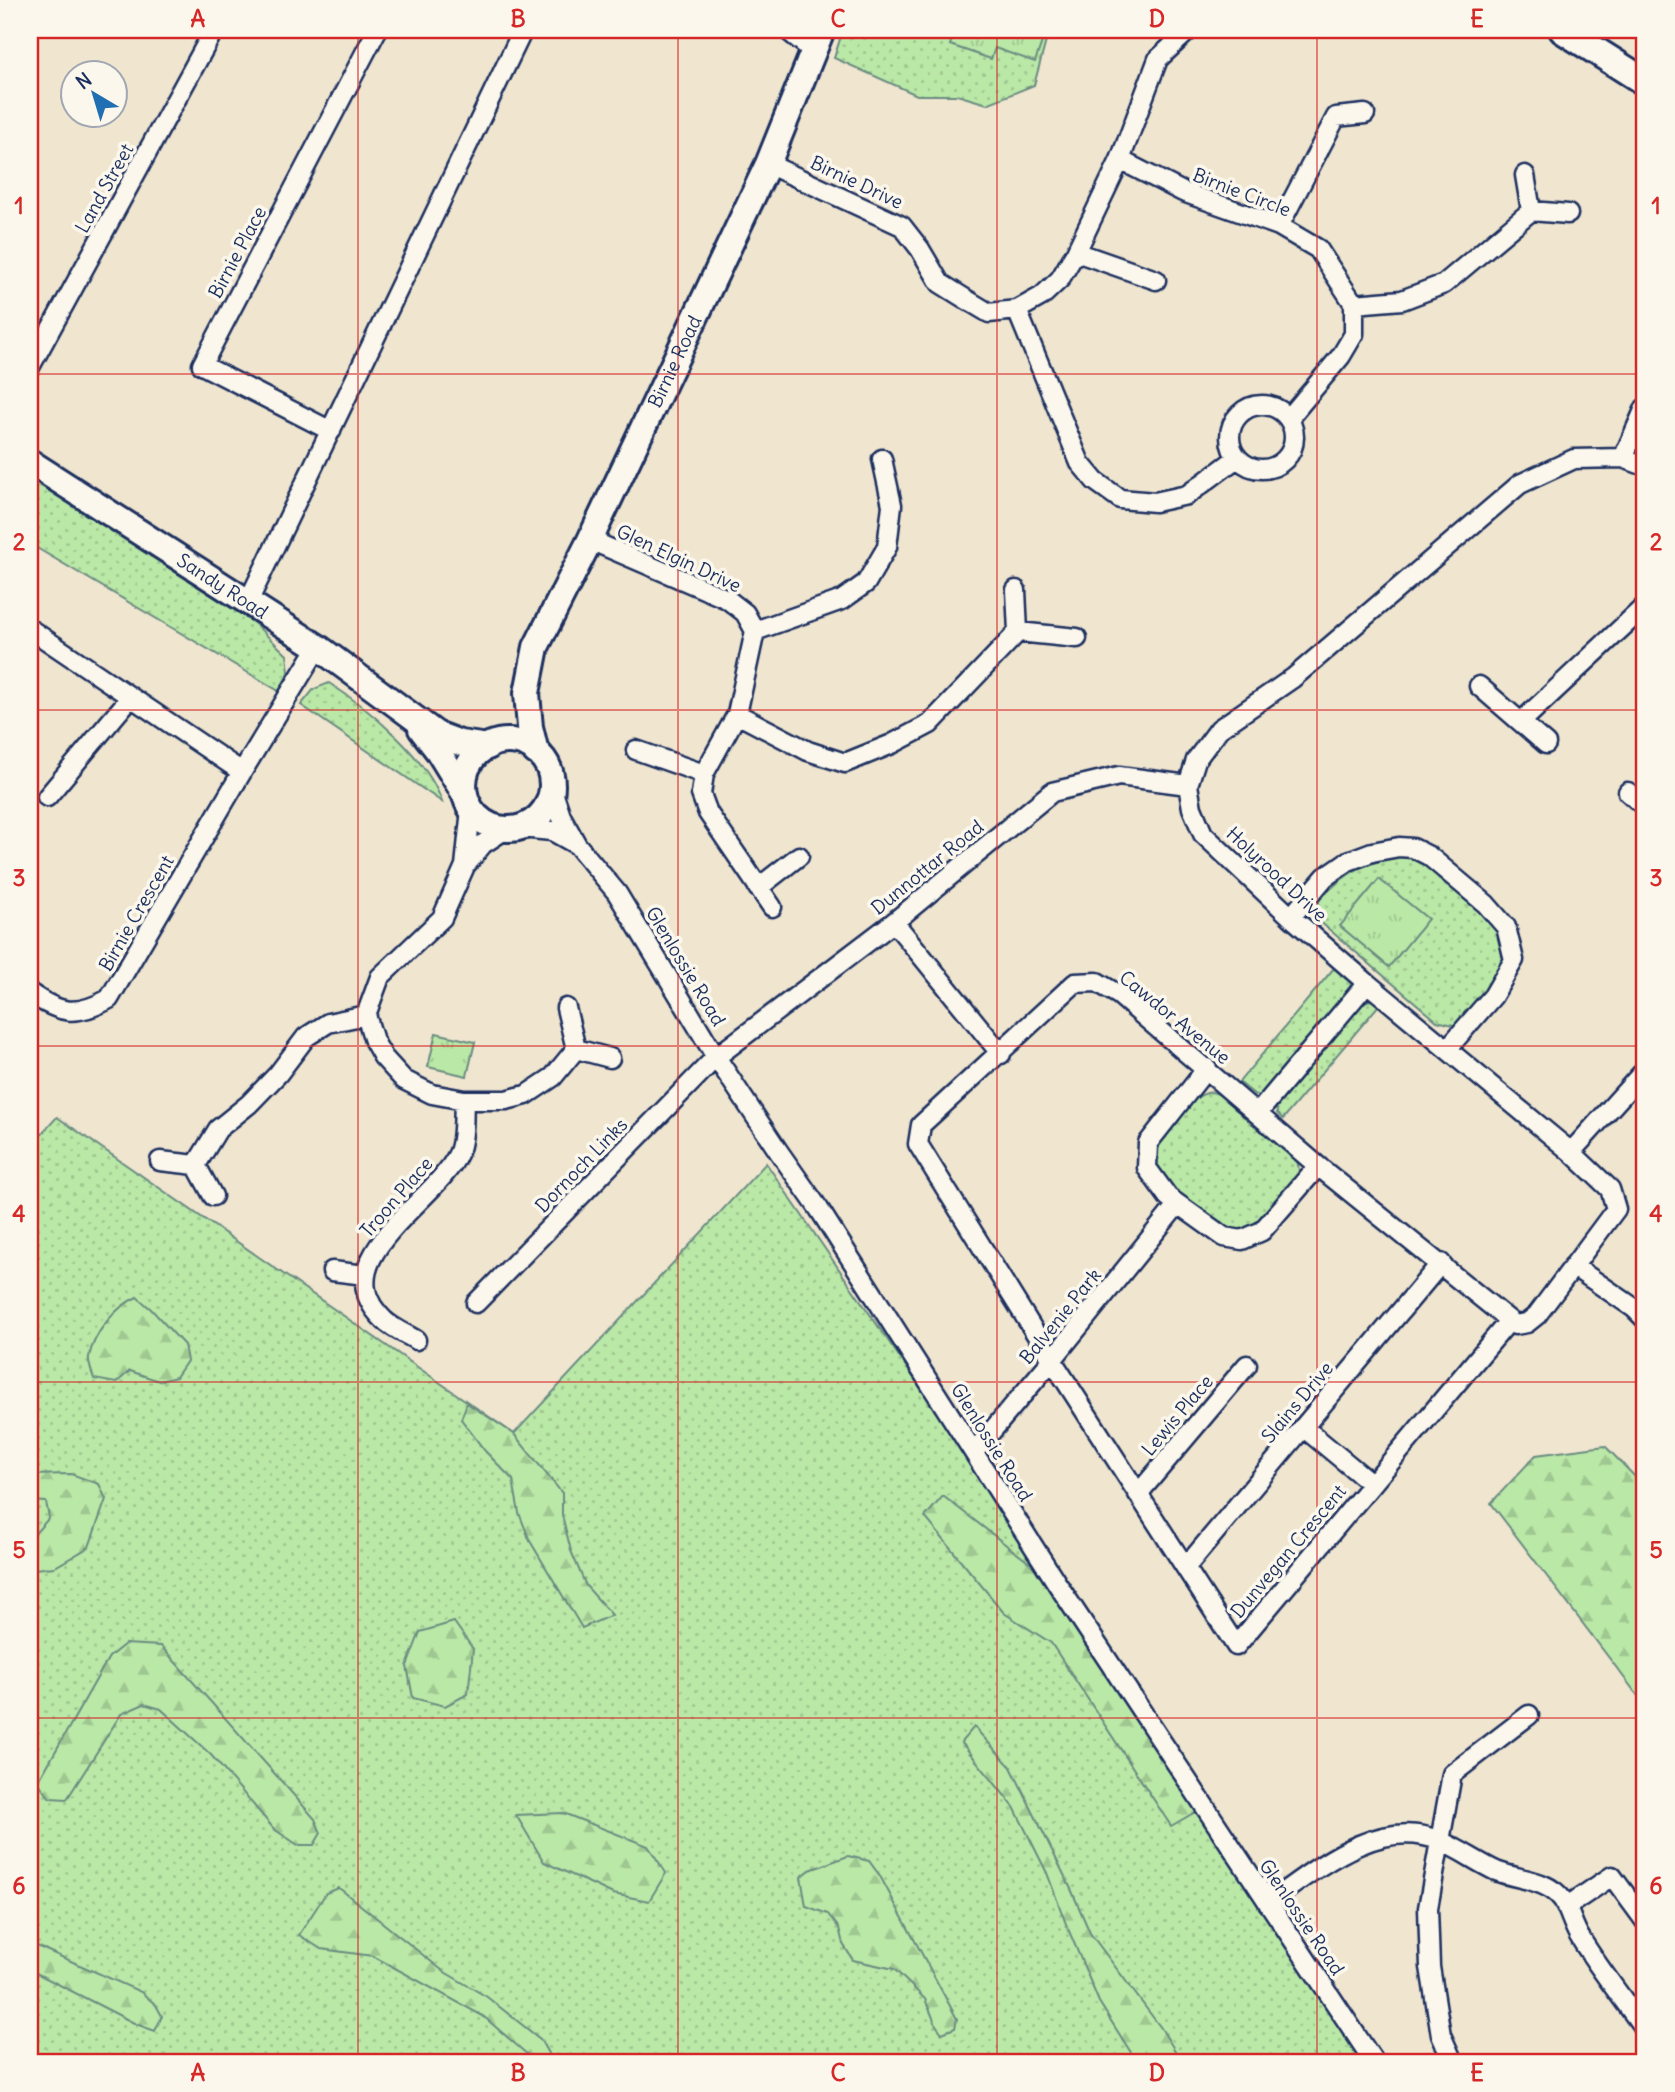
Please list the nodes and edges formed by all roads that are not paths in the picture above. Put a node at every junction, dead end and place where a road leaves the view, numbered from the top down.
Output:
1 (214, 30) edge
2 (377, 30) edge
3 (523, 30) edge
4 (787, 30) edge
5 (1189, 30) edge
6 (1563, 30) edge
7 (817, 40) edge
8 (1645, 82) edge
9 (1365, 114) dead end
10 (1120, 160) junction
11 (768, 164) junction
12 (1525, 175) dead end
13 (1531, 211) junction
14 (1568, 214) dead end
15 (1279, 226) junction
16 (1076, 252) junction
17 (1156, 280) dead end
18 (1354, 304) junction
19 (1017, 310) junction
20 (30, 367) edge
21 (1645, 408) edge
22 (1289, 418) junction
23 (331, 431) junction
24 (1237, 458) junction
25 (1623, 458) junction
26 (882, 459) dead end
27 (30, 462) edge
28 (1645, 466) edge
29 (590, 540) junction
30 (1016, 590) dead end
31 (248, 602) junction
32 (1645, 606) edge
33 (30, 629) edge
34 (755, 631) junction
35 (1018, 632) junction
36 (1077, 638) dead end
37 (318, 647) junction
38 (1479, 685) dead end
39 (527, 693) junction
40 (130, 698) junction
41 (737, 714) junction
42 (411, 718) junction
43 (1521, 722) junction
44 (1546, 744) dead end
45 (491, 745) junction
46 (636, 750) dead end
47 (536, 752) junction
48 (242, 772) junction
49 (704, 774) junction
50 (1188, 785) junction
51 (552, 789) junction
52 (1628, 792) dead end
53 (47, 797) dead end
54 (468, 802) junction
55 (1645, 807) edge
56 (513, 828) junction
57 (577, 845) junction
58 (799, 856) dead end
59 (465, 866) junction
60 (758, 888) junction
61 (772, 907) dead end
62 (1291, 916) junction
63 (894, 922) junction
64 (1367, 983) junction
65 (30, 993) edge
66 (566, 1008) dead end
67 (366, 1015) junction
68 (1448, 1048) junction
69 (576, 1049) junction
70 (1001, 1054) junction
71 (716, 1057) junction
72 (610, 1058) dead end
73 (1207, 1068) junction
74 (1645, 1070) edge
75 (464, 1100) junction
76 (1258, 1113) junction
77 (1571, 1153) junction
78 (160, 1161) dead end
79 (196, 1165) junction
80 (1318, 1166) junction
81 (213, 1196) dead end
82 (1177, 1205) junction
83 (1441, 1263) junction
84 (1573, 1266) junction
85 (332, 1271) dead end
86 (365, 1275) junction
87 (476, 1303) dead end
88 (1645, 1320) edge
89 (1509, 1321) junction
90 (416, 1340) dead end
91 (1052, 1360) junction
92 (1247, 1365) dead end
93 (1303, 1427) junction
94 (974, 1452) junction
95 (1372, 1484) junction
96 (1138, 1493) junction
97 (1185, 1567) junction
98 (1528, 1715) dead end
99 (1439, 1841) junction
100 (1268, 1903) junction
101 (1566, 1907) junction
102 (1645, 1921) edge
103 (1645, 2030) edge
104 (1374, 2062) edge
105 (1453, 2062) edge

1 - 20 street, Land Street
2 - 23 street, Birnie Place
3 - 23 street
4 - 7 street
5 - 10 street
6 - 8 main road
7 - 11 street, Birnie Road
9 - 15 street
10 - 15 street, Birnie Circle
10 - 16 street
11 - 19 street, Birnie Drive
11 - 29 street, Birnie Road
12 - 13 street
13 - 14 street
13 - 18 street
15 - 18 street, Birnie Circle
16 - 17 street
16 - 19 street
18 - 22 street
19 - 24 street
21 - 25 street
22 - 24 street
22 - 24 street
23 - 31 street
25 - 28 street
25 - 50 street
26 - 34 street
27 - 31 street, Sandy Road
29 - 34 street, Glen Elgin Drive
29 - 39 street, Birnie Road
30 - 35 street
31 - 37 street, Sandy Road
32 - 43 street
33 - 40 street
34 - 41 street
35 - 36 street
35 - 41 street
37 - 42 street, Sandy Road
37 - 48 street, Birnie Crescent
38 - 43 street
39 - 45 street, Birnie Road
39 - 47 street, Birnie Road
40 - 48 street
40 - 53 street
41 - 49 street
42 - 45 street, Sandy Road
42 - 54 street, Sandy Road
43 - 44 street
45 - 47 street
45 - 54 street
46 - 49 street
47 - 51 street
48 - 65 street, Birnie Crescent
49 - 60 street
50 - 62 street, Holyrood Drive
50 - 63 street, Dunnottar Road
51 - 56 street
51 - 57 street, Glenlossie Road
52 - 55 street
54 - 56 street
54 - 59 street
56 - 57 street, Glenlossie Road
56 - 59 street
57 - 71 street, Glenlossie Road
58 - 60 street
59 - 67 street
60 - 61 street
62 - 64 street, Holyrood Drive
62 - 68 street
63 - 70 street
63 - 71 street, Dunnottar Road
64 - 68 street, Holyrood Drive
64 - 76 street
66 - 69 street
67 - 75 street
67 - 79 street
68 - 77 street, Holyrood Drive
69 - 72 street
69 - 75 street
70 - 73 street, Cawdor Avenue
70 - 91 street, Cawdor Avenue
71 - 87 street, Dornoch Links
71 - 94 street, Glenlossie Road
73 - 76 street, Cawdor Avenue
73 - 82 street
74 - 77 street
75 - 86 street, Troon Place
76 - 80 street, Cawdor Avenue
77 - 84 street, Holyrood Drive
78 - 79 street
79 - 81 street
80 - 82 street
80 - 83 street, Cawdor Avenue
82 - 91 street, Balvenie Park
83 - 89 street, Cawdor Avenue
83 - 93 street, Slains Drive
84 - 88 street
84 - 89 street
85 - 86 street
86 - 90 street
89 - 95 street, Dunvegan Crescent
91 - 94 street, Balvenie Park
91 - 96 street, Dunvegan Crescent
92 - 96 street, Lewis Place
93 - 95 street
93 - 97 street, Slains Drive
94 - 100 street, Glenlossie Road
95 - 97 street, Dunvegan Crescent
96 - 97 street, Dunvegan Crescent
98 - 99 street
99 - 100 street
99 - 101 street
99 - 105 street
100 - 104 street, Glenlossie Road
101 - 102 street
101 - 103 street

